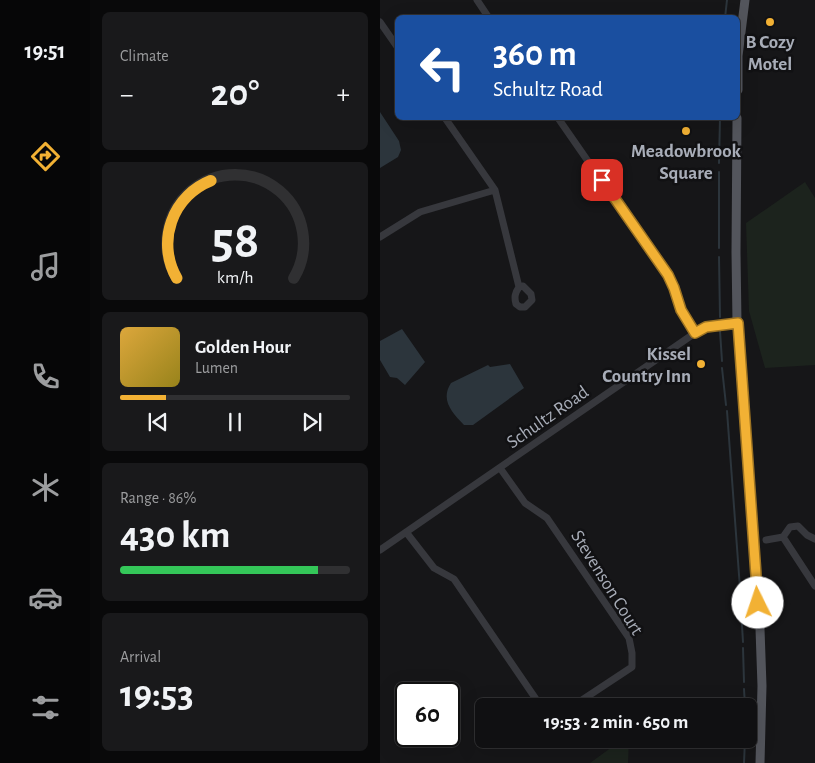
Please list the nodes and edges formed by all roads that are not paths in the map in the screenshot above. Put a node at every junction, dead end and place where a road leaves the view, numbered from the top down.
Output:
1 (477, 0) edge
2 (745, 0) edge
3 (487, 15) edge
4 (380, 22) edge
5 (740, 40) edge
6 (395, 44) edge
7 (446, 120) edge
8 (559, 120) edge
9 (737, 120) edge
10 (494, 190) junction
11 (380, 237) edge
12 (519, 287) dead end
13 (738, 323) junction
14 (695, 333) junction
15 (500, 468) junction
16 (406, 532) junction
17 (783, 537) junction
18 (815, 539) edge
19 (766, 540) dead end
20 (380, 550) edge
21 (815, 586) edge
22 (535, 698) edge
23 (585, 698) edge
24 (760, 763) edge

1 - 3 street
2 - 5 main road
4 - 6 street
7 - 10 street
8 - 14 street
9 - 13 main road
10 - 11 street
10 - 12 street
13 - 14 street, Schultz Road
13 - 24 main road
14 - 15 street, Schultz Road
15 - 16 street, Schultz Road
15 - 23 street, Stevenson Court
16 - 20 street, Schultz Road
16 - 22 street
17 - 18 street
17 - 19 street
17 - 21 street

